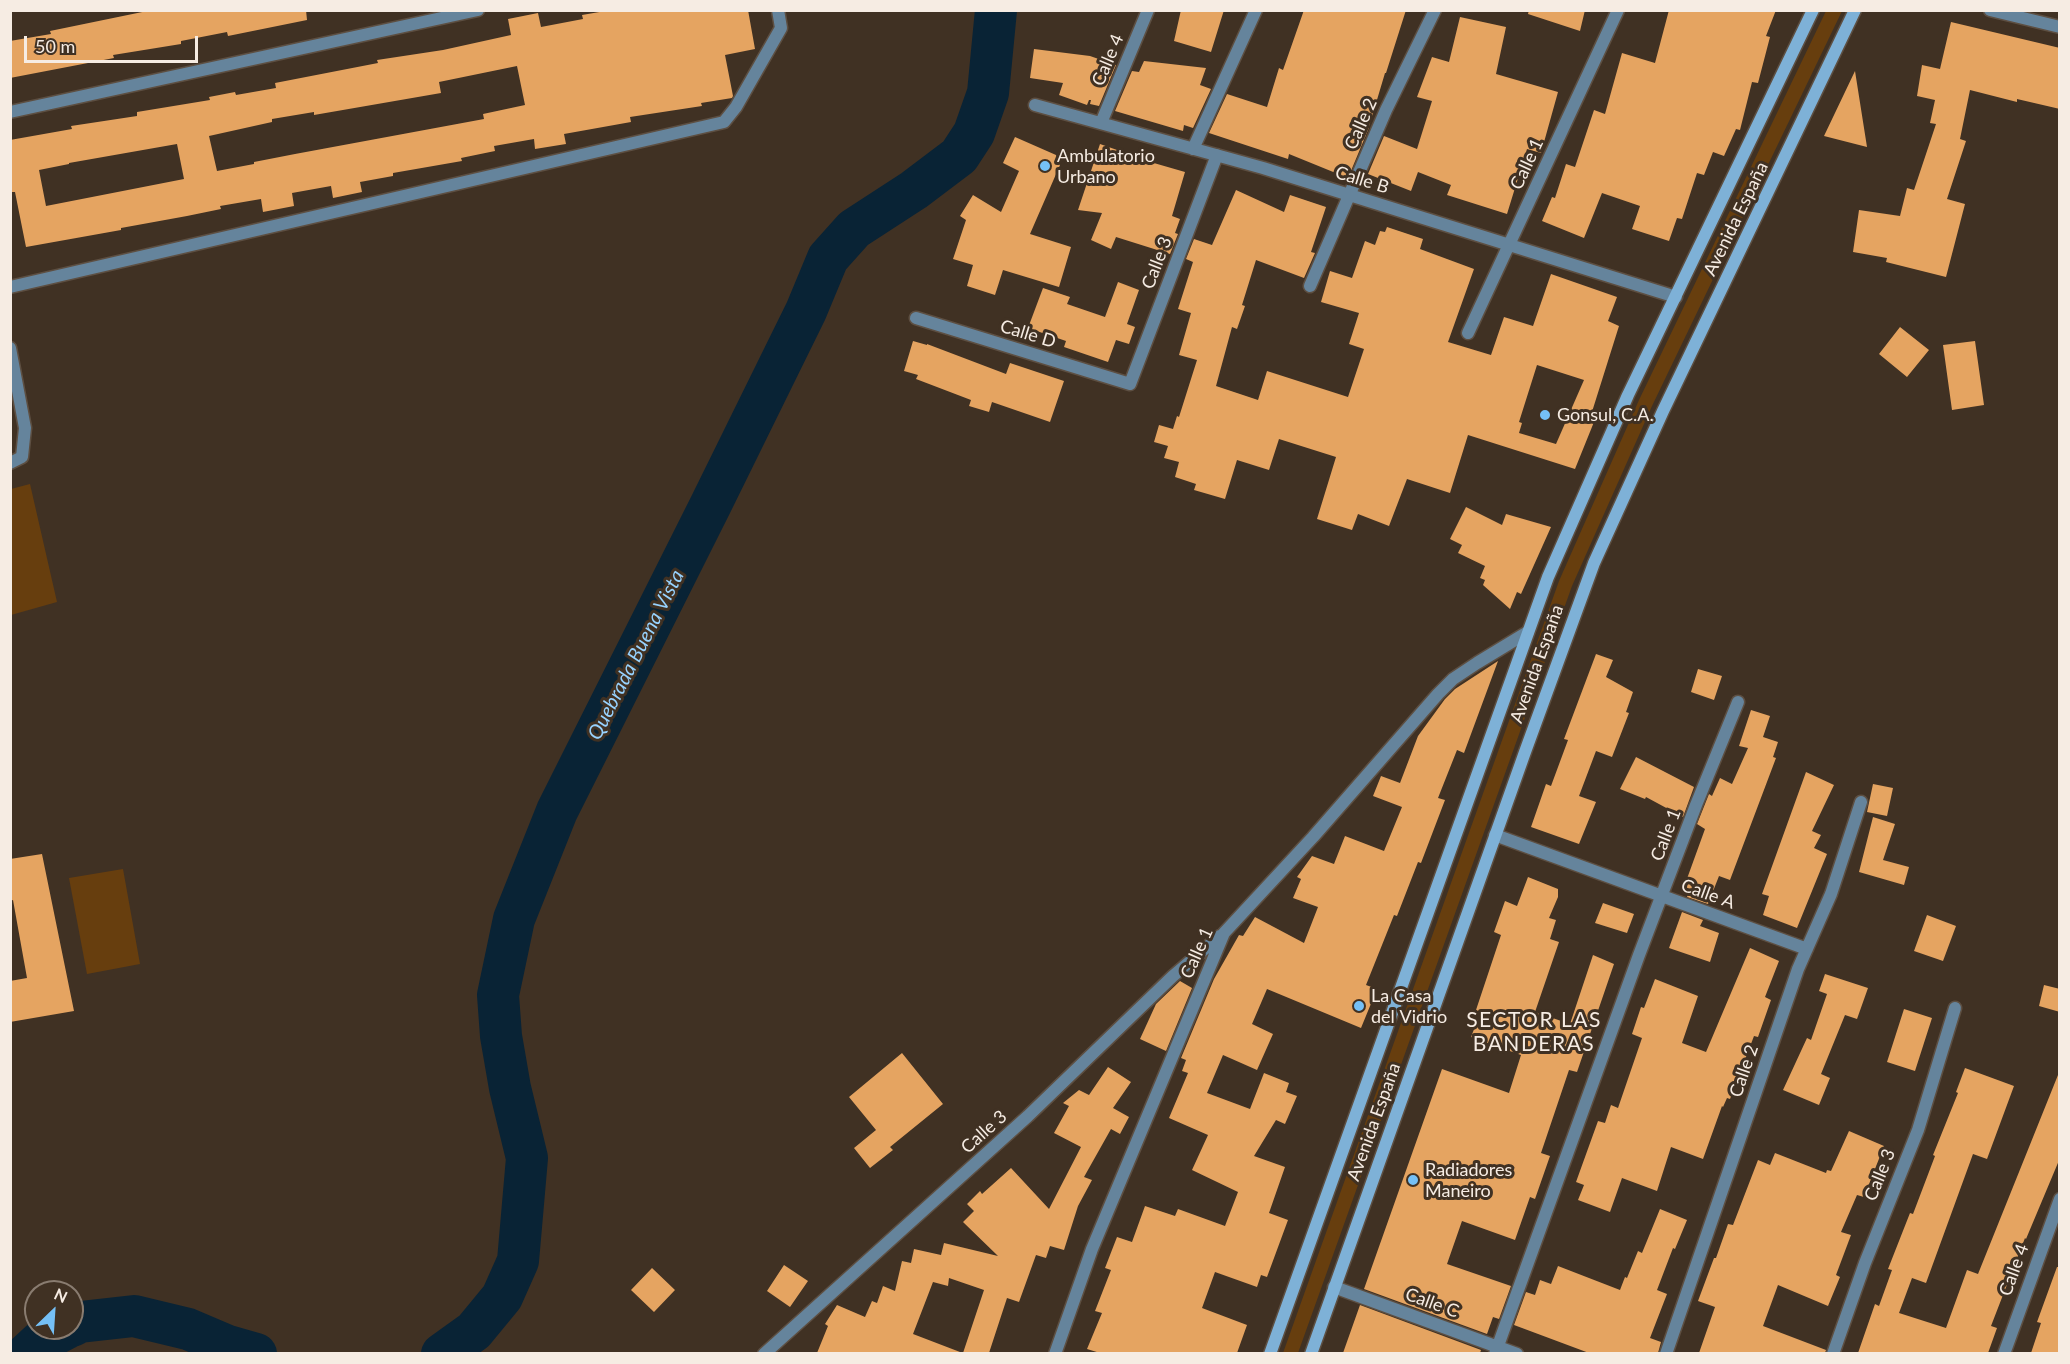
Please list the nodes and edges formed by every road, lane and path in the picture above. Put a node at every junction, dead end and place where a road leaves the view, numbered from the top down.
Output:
1 (478, 10) edge
2 (778, 10) edge
3 (1148, 10) edge
4 (1256, 10) edge
5 (1435, 10) edge
6 (1618, 10) edge
7 (1813, 10) edge
8 (1855, 10) edge
9 (1990, 10) edge
10 (2060, 27) edge
11 (1035, 105) dead end
12 (10, 112) edge
13 (1101, 123) junction
14 (1193, 149) junction
15 (1217, 155) junction
16 (1350, 195) junction
17 (1509, 245) junction
18 (10, 286) edge
19 (1310, 286) dead end
20 (1676, 297) junction
21 (916, 318) dead end
22 (1468, 333) dead end
23 (10, 348) edge
24 (1130, 384) joint
25 (10, 463) edge
26 (1528, 632) junction
27 (1738, 702) dead end
28 (1861, 802) dead end
29 (1495, 835) junction
30 (1662, 896) junction
31 (1224, 933) junction
32 (1807, 949) junction
33 (1955, 1008) dead end
34 (2060, 1199) edge
35 (1334, 1287) junction
36 (1496, 1350) edge
37 (764, 1353) edge
38 (1055, 1353) edge
39 (1270, 1353) edge
40 (1311, 1353) edge
41 (1517, 1353) edge
42 (1666, 1353) edge
43 (1833, 1353) edge
44 (2004, 1353) edge

1 - 12 street
2 - 18 street
3 - 13 street, Calle 4
4 - 14 street
5 - 16 street, Calle 2
6 - 17 street, Calle 1
7 - 20 main road, Avenida España
8 - 29 main road, Avenida España
9 - 10 street
11 - 13 street, Calle B
13 - 14 street, Calle B
14 - 15 street, Calle B
15 - 16 street, Calle B
15 - 24 street, Calle 3
16 - 17 street, Calle B
16 - 19 street, Calle 2
17 - 20 street, Calle B
17 - 22 street, Calle 1
20 - 26 main road, Avenida España
21 - 24 street, Calle D
23 - 25 street
26 - 31 street, Calle 1
26 - 39 main road, Avenida España
27 - 30 street, Calle 1
28 - 32 street, Calle 2
29 - 30 street, Calle A
29 - 35 main road, Avenida España
30 - 32 street, Calle A
30 - 36 street, Calle 1
31 - 37 street, Calle 3
31 - 38 street, Calle 1
32 - 42 street, Calle 2
33 - 43 street, Calle 3
34 - 44 street, Calle 4
35 - 36 street, Calle C
35 - 40 main road, Avenida España
36 - 41 street, Calle C

